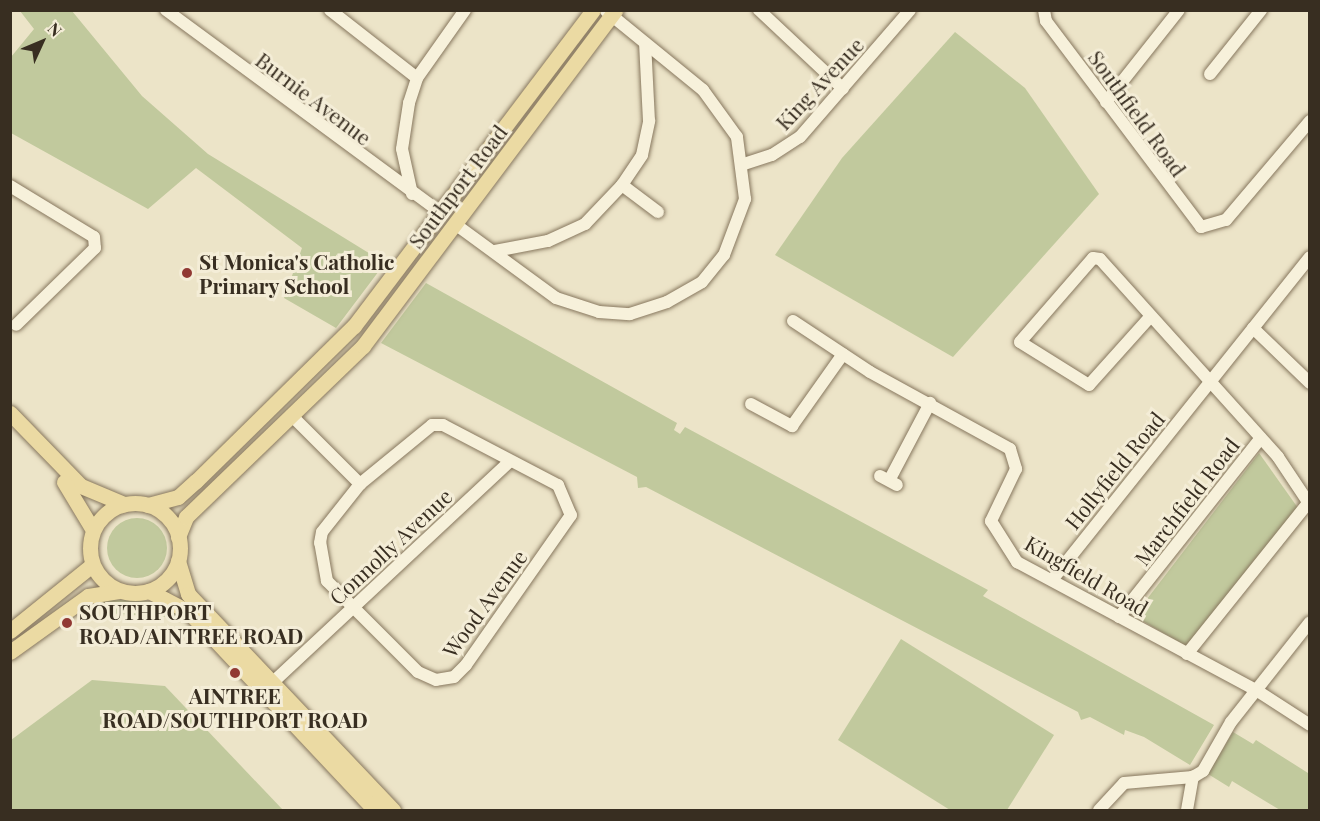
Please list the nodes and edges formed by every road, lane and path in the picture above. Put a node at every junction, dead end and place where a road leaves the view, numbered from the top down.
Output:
1 (166, 10) edge
2 (330, 10) edge
3 (465, 10) edge
4 (593, 10) edge
5 (759, 10) edge
6 (910, 10) edge
7 (1044, 10) edge
8 (1179, 10) edge
9 (1261, 10) edge
10 (614, 15) edge
11 (645, 43) junction
12 (1210, 74) dead end
13 (417, 78) junction
14 (843, 89) junction
15 (1106, 102) junction
16 (1310, 121) edge
17 (744, 164) junction
18 (622, 185) junction
19 (10, 186) edge
20 (412, 194) junction
21 (658, 212) dead end
22 (441, 213) junction
23 (455, 224) junction
24 (495, 251) junction
25 (1310, 257) edge
26 (1150, 317) junction
27 (793, 321) dead end
28 (16, 325) dead end
29 (1253, 328) junction
30 (843, 354) junction
31 (1310, 383) edge
32 (1208, 384) junction
33 (930, 403) junction
34 (751, 405) dead end
35 (10, 413) edge
36 (291, 415) junction
37 (10, 428) edge
38 (1261, 438) junction
39 (509, 462) junction
40 (889, 479) dead end
41 (360, 484) junction
42 (124, 504) junction
43 (1309, 504) edge
44 (148, 505) junction
45 (93, 531) junction
46 (178, 537) junction
47 (178, 561) junction
48 (93, 565) junction
49 (1052, 580) junction
50 (119, 591) junction
51 (149, 591) junction
52 (353, 607) junction
53 (1119, 617) junction
54 (1310, 622) edge
55 (10, 631) edge
56 (10, 652) edge
57 (1187, 654) junction
58 (271, 684) junction
59 (1256, 690) junction
60 (1310, 725) edge
61 (1198, 774) junction
62 (374, 810) edge
63 (393, 810) edge
64 (1099, 810) edge
65 (1187, 810) edge

1 - 20 street, Burnie Avenue
2 - 13 street
3 - 13 street
4 - 22 main road, Southport Road
5 - 14 street
6 - 14 street, King Avenue
7 - 15 street, Southfield Road
8 - 15 street
9 - 12 street
10 - 11 street
10 - 23 main road, Southport Road
11 - 17 street
11 - 18 street
13 - 20 street
14 - 17 street, King Avenue
15 - 16 street, Southfield Road
17 - 24 street
18 - 21 street
18 - 24 street
19 - 28 street
20 - 22 street, Burnie Avenue
22 - 44 main road, Southport Road
23 - 24 street
23 - 36 main road, Southport Road
25 - 29 street, Hollyfield Road
26 - 26 street
26 - 32 street
27 - 30 street, Kingfield Road
29 - 31 street
29 - 32 street, Hollyfield Road
30 - 33 street, Kingfield Road
30 - 34 street
32 - 38 street
32 - 49 street, Hollyfield Road
33 - 40 street
33 - 49 street, Kingfield Road
35 - 42 main road
36 - 41 street
36 - 46 main road, Southport Road
37 - 45 main road
38 - 43 street
38 - 53 street, Marchfield Road
39 - 41 street
39 - 52 street, Connolly Avenue
39 - 52 street, Wood Avenue
41 - 52 street
42 - 44 main road
42 - 45 main road
43 - 57 street
44 - 46 main road
45 - 48 main road
46 - 47 main road
47 - 51 main road
47 - 58 main road
48 - 50 main road
48 - 55 main road
49 - 53 street, Kingfield Road
50 - 51 main road
50 - 56 main road
51 - 62 main road
52 - 58 street, Connolly Avenue
53 - 57 street, Kingfield Road
54 - 59 street
57 - 59 street, Kingfield Road
58 - 63 main road
59 - 60 street, Kingfield Road
59 - 61 street
61 - 64 street
61 - 65 street

